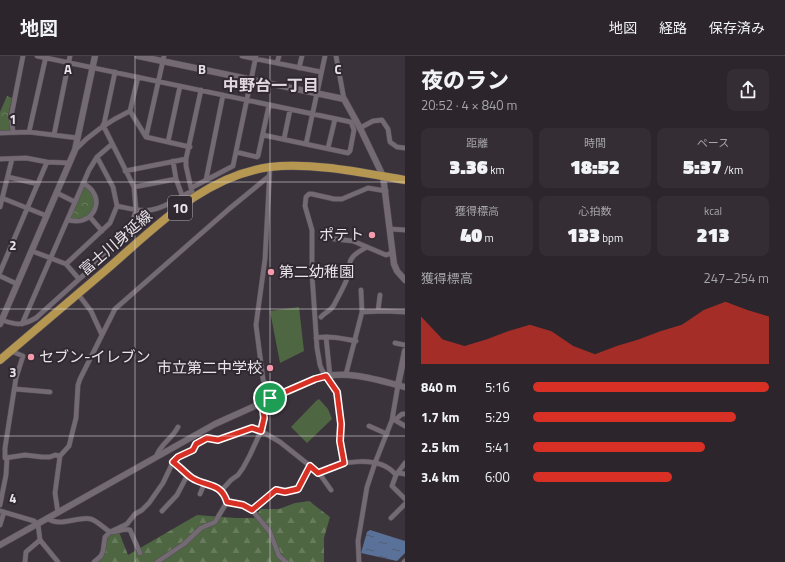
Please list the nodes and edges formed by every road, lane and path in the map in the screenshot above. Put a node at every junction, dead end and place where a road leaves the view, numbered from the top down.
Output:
1 (23, 56) edge
2 (37, 56) edge
3 (70, 56) edge
4 (95, 56) edge
5 (138, 56) edge
6 (242, 56) edge
7 (279, 56) edge
8 (302, 56) edge
9 (325, 56) edge
10 (336, 56) edge
11 (46, 57) edge
12 (256, 57) edge
13 (163, 59) edge
14 (68, 63) junction
15 (278, 64) junction
16 (92, 68) junction
17 (299, 68) junction
18 (115, 72) junction
19 (322, 72) junction
20 (138, 77) junction
21 (251, 80) junction
22 (158, 81) junction
23 (180, 86) junction
24 (201, 90) junction
25 (317, 93) junction
26 (223, 95) junction
27 (246, 100) junction
28 (344, 100) junction
29 (269, 105) junction
30 (290, 110) junction
31 (130, 111) junction
32 (312, 114) junction
33 (334, 119) junction
34 (104, 125) junction
35 (360, 128) junction
36 (13, 132) junction
37 (29, 132) junction
38 (0, 133) edge
39 (54, 135) junction
40 (263, 135) junction
41 (146, 137) junction
42 (78, 138) junction
43 (284, 139) junction
44 (168, 142) junction
45 (112, 144) junction
46 (306, 144) junction
47 (190, 147) junction
48 (328, 148) junction
49 (405, 148) edge
50 (75, 150) junction
51 (236, 152) junction
52 (96, 157) junction
53 (0, 159) edge
54 (12, 159) junction
55 (186, 159) junction
56 (173, 161) junction
57 (47, 162) junction
58 (70, 163) junction
59 (270, 167) junction
60 (125, 171) junction
61 (383, 176) junction
62 (8, 177) junction
63 (268, 177) junction
64 (176, 179) junction
65 (206, 180) junction
66 (405, 180) edge
67 (84, 183) junction
68 (38, 184) junction
69 (134, 188) junction
70 (192, 191) dead end
71 (386, 191) junction
72 (57, 194) junction
73 (182, 195) junction
74 (2, 198) junction
75 (75, 202) junction
76 (117, 206) junction
77 (0, 207) edge
78 (28, 208) junction
79 (136, 210) junction
80 (47, 216) junction
81 (90, 217) junction
82 (68, 220) junction
83 (310, 223) junction
84 (304, 226) dead end
85 (390, 229) junction
86 (405, 230) edge
87 (102, 231) junction
88 (334, 239) dead end
89 (367, 247) junction
90 (32, 251) junction
91 (392, 253) junction
92 (50, 258) junction
93 (66, 264) junction
94 (0, 272) edge
95 (0, 276) edge
96 (80, 279) junction
97 (405, 280) edge
98 (17, 284) junction
99 (362, 290) dead end
100 (78, 294) junction
101 (380, 295) dead end
102 (378, 311) junction
103 (362, 312) junction
104 (405, 312) edge
105 (321, 318) dead end
106 (1, 322) edge
107 (22, 324) junction
108 (102, 335) junction
109 (326, 337) junction
110 (316, 338) junction
111 (356, 341) junction
112 (395, 343) dead end
113 (405, 345) edge
114 (11, 350) junction
115 (405, 351) edge
116 (344, 354) dead end
117 (351, 357) junction
118 (0, 360) edge
119 (404, 362) edge
120 (346, 374) junction
121 (328, 376) junction
122 (398, 385) junction
123 (405, 387) edge
124 (15, 389) junction
125 (50, 392) dead end
126 (270, 398) junction
127 (262, 402) junction
128 (405, 414) edge
129 (394, 420) junction
130 (370, 426) dead end
131 (405, 426) edge
132 (178, 427) dead end
133 (261, 431) junction
134 (387, 434) junction
135 (60, 456) junction
136 (156, 457) junction
137 (4, 458) edge
138 (173, 462) junction
139 (344, 463) junction
140 (375, 463) junction
141 (405, 463) edge
142 (310, 466) junction
143 (318, 473) junction
144 (188, 474) junction
145 (397, 474) junction
146 (405, 474) edge
147 (205, 482) junction
148 (331, 490) dead end
149 (221, 491) junction
150 (200, 494) dead end
151 (405, 499) edge
152 (227, 502) junction
153 (405, 504) edge
154 (0, 505) edge
155 (252, 510) junction
156 (162, 511) dead end
157 (2, 512) edge
158 (58, 512) junction
159 (47, 518) junction
160 (391, 518) dead end
161 (38, 524) junction
162 (0, 525) edge
163 (110, 532) junction
164 (40, 540) junction
165 (0, 545) edge
166 (140, 553) dead end
167 (25, 562) edge
168 (58, 562) edge
169 (94, 562) edge
170 (157, 562) edge
171 (286, 562) edge
172 (358, 562) edge

1 - 36 street
2 - 11 street
3 - 14 street
4 - 16 street
5 - 13 street
6 - 12 street
7 - 15 street
8 - 17 street
9 - 19 street
10 - 28 street
11 - 14 street
11 - 37 street
12 - 15 street
12 - 21 street
13 - 21 street
13 - 22 street
14 - 16 street
14 - 39 street
15 - 17 street
16 - 18 street
16 - 42 street
17 - 19 street
18 - 20 street
18 - 34 street
19 - 25 street
20 - 22 street
20 - 31 street
21 - 25 street
21 - 27 street
22 - 23 street
22 - 41 street
23 - 24 street
23 - 44 street
24 - 26 street
24 - 47 street
25 - 28 street
25 - 32 street
26 - 27 street
26 - 65 street
27 - 29 street
27 - 51 street
28 - 35 street
29 - 30 street
29 - 40 street
30 - 32 street
30 - 43 street
31 - 34 street
31 - 41 street
32 - 33 street
32 - 46 street
33 - 48 street
33 - 48 street
34 - 45 street
34 - 50 street
35 - 49 street
35 - 61 street
36 - 37 street
36 - 38 street
37 - 39 street
39 - 42 street
40 - 43 street
40 - 51 street
41 - 44 street
42 - 50 street
43 - 46 street
44 - 47 street
45 - 52 street
45 - 60 street
46 - 48 street
47 - 55 street
50 - 58 street
51 - 65 street
52 - 67 street
52 - 76 street
53 - 54 street
54 - 57 street
54 - 62 street
55 - 56 street
55 - 65 street
56 - 60 street
56 - 64 street
57 - 58 street
57 - 68 street
58 - 72 street
59 - 61 main road, 富士川身延線 / 10
59 - 63 street
59 - 100 main road, 富士川身延線 / 10
60 - 69 street
61 - 66 main road, 富士川身延線 / 10
61 - 71 street
62 - 68 street
62 - 74 street
63 - 108 street
63 - 126 street
64 - 69 street
64 - 73 street
67 - 75 street
67 - 81 street
68 - 78 street
69 - 79 street
70 - 73 street
71 - 83 street
71 - 85 street
72 - 75 street
72 - 80 street
73 - 79 street
74 - 77 street
74 - 78 street
75 - 82 street
76 - 79 street
76 - 87 street
78 - 80 street
78 - 94 street
79 - 96 street
80 - 90 street
81 - 82 street
81 - 87 street
82 - 92 street
83 - 84 street
83 - 110 street
85 - 86 street
85 - 91 street
87 - 93 street
88 - 89 street
89 - 91 street
89 - 105 street
90 - 92 street
90 - 98 street
91 - 97 street
92 - 93 street
92 - 107 street
93 - 96 street
95 - 98 street
96 - 107 street
98 - 106 street
99 - 103 street
100 - 108 street
100 - 114 main road, 富士川身延線 / 10
101 - 102 street
102 - 103 street
102 - 104 street
103 - 111 street
106 - 107 street
108 - 135 street
109 - 110 street
109 - 111 street
109 - 121 street
110 - 121 street
111 - 117 street
112 - 113 street
114 - 118 main road, 富士川身延線 / 10
114 - 124 street
115 - 119 street
116 - 117 street
117 - 120 street
119 - 122 street
120 - 121 street
120 - 122 street
121 - 126 street
121 - 139 street
122 - 123 street
122 - 129 street
124 - 125 street
124 - 137 street
126 - 127 street
127 - 133 street
127 - 136 street
128 - 129 street
129 - 131 street
129 - 134 street
130 - 134 street
132 - 136 street
133 - 138 street
133 - 142 street
133 - 149 street
134 - 140 street
135 - 137 street
135 - 158 street
136 - 158 street
137 - 154 street
138 - 144 street
138 - 163 street
139 - 140 street
139 - 143 street
140 - 145 street
140 - 172 street
141 - 145 street
142 - 143 street
142 - 155 street
143 - 148 street
144 - 147 street
144 - 156 street
145 - 146 street
145 - 151 street
147 - 149 street
147 - 150 street
149 - 152 street
152 - 155 street
152 - 170 street
153 - 160 street
155 - 171 street
157 - 161 street
157 - 162 street
158 - 159 street
159 - 161 street
159 - 163 street
161 - 164 street
161 - 165 street
163 - 166 street
163 - 169 street
164 - 167 street
164 - 168 street

